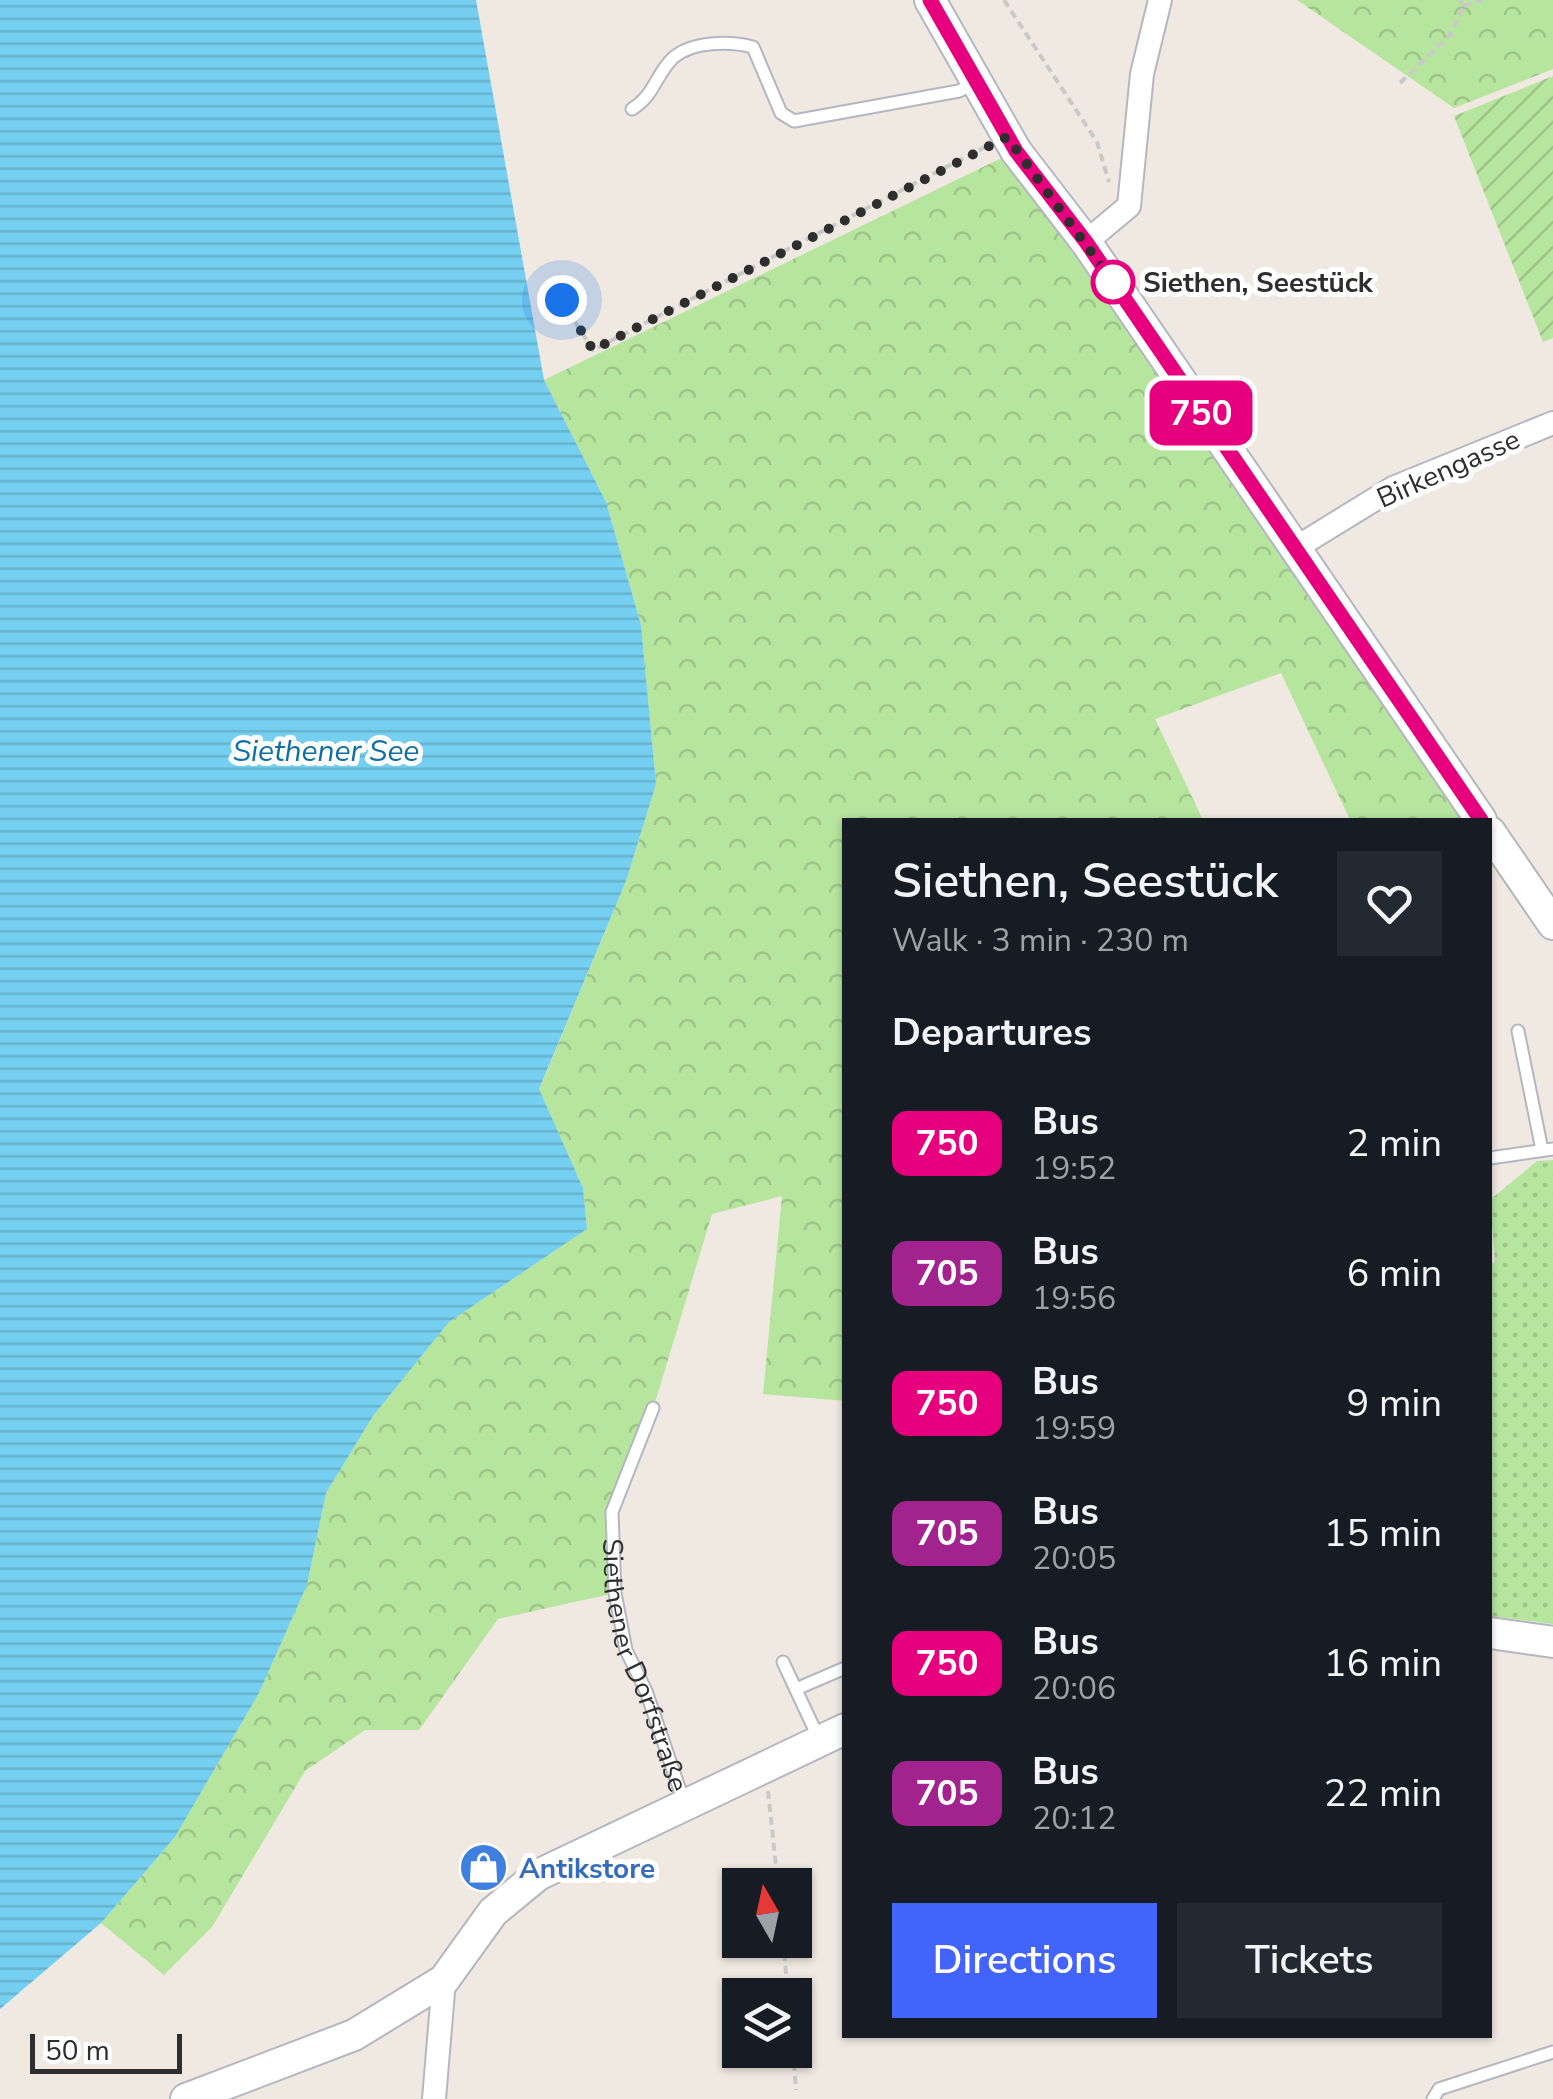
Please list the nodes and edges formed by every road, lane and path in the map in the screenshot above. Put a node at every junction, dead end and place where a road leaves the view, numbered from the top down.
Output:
1 (930, 0) edge
2 (1004, 0) edge
3 (1160, 0) edge
4 (1460, 0) edge
5 (1482, 0) edge
6 (1464, 6) junction
7 (976, 82) junction
8 (1400, 83) dead end
9 (632, 109) dead end
10 (1007, 137) junction
11 (1110, 191) dead end
12 (1086, 242) junction
13 (562, 300) dead end
14 (1553, 423) edge
15 (1294, 548) junction
16 (1481, 818) edge
17 (1492, 835) edge
18 (1553, 924) edge
19 (1518, 1032) dead end
20 (1548, 1150) edge
21 (1492, 1158) edge
22 (653, 1408) dead end
23 (1492, 1633) edge
24 (1553, 1642) edge
25 (783, 1662) dead end
26 (842, 1669) edge
27 (796, 1689) junction
28 (832, 1734) edge
29 (758, 1770) junction
30 (685, 1806) junction
31 (777, 1868) edge
32 (444, 1980) junction
33 (1553, 2052) edge
34 (794, 2068) edge
35 (796, 2090) dead end
36 (186, 2099) edge
37 (434, 2099) edge
38 (1433, 2099) edge

1 - 7 main road
2 - 11 path
3 - 12 street
4 - 6 path
5 - 6 path
6 - 8 path
7 - 9 lane
7 - 10 main road
10 - 12 main road
10 - 13 path
12 - 15 main road
14 - 15 street, Birkengasse
15 - 16 main road
17 - 18 main road
19 - 20 lane
20 - 21 lane
22 - 30 lane, Siethener Dorfstraße
23 - 24 main road
25 - 27 lane
26 - 27 lane
27 - 28 lane
28 - 29 main road, Siethener Dorfstraße
29 - 30 main road, Siethener Dorfstraße
29 - 31 path
30 - 32 main road, Siethener Dorfstraße
32 - 36 main road, Siethener Dorfstraße
32 - 37 street
33 - 38 lane
34 - 35 path

